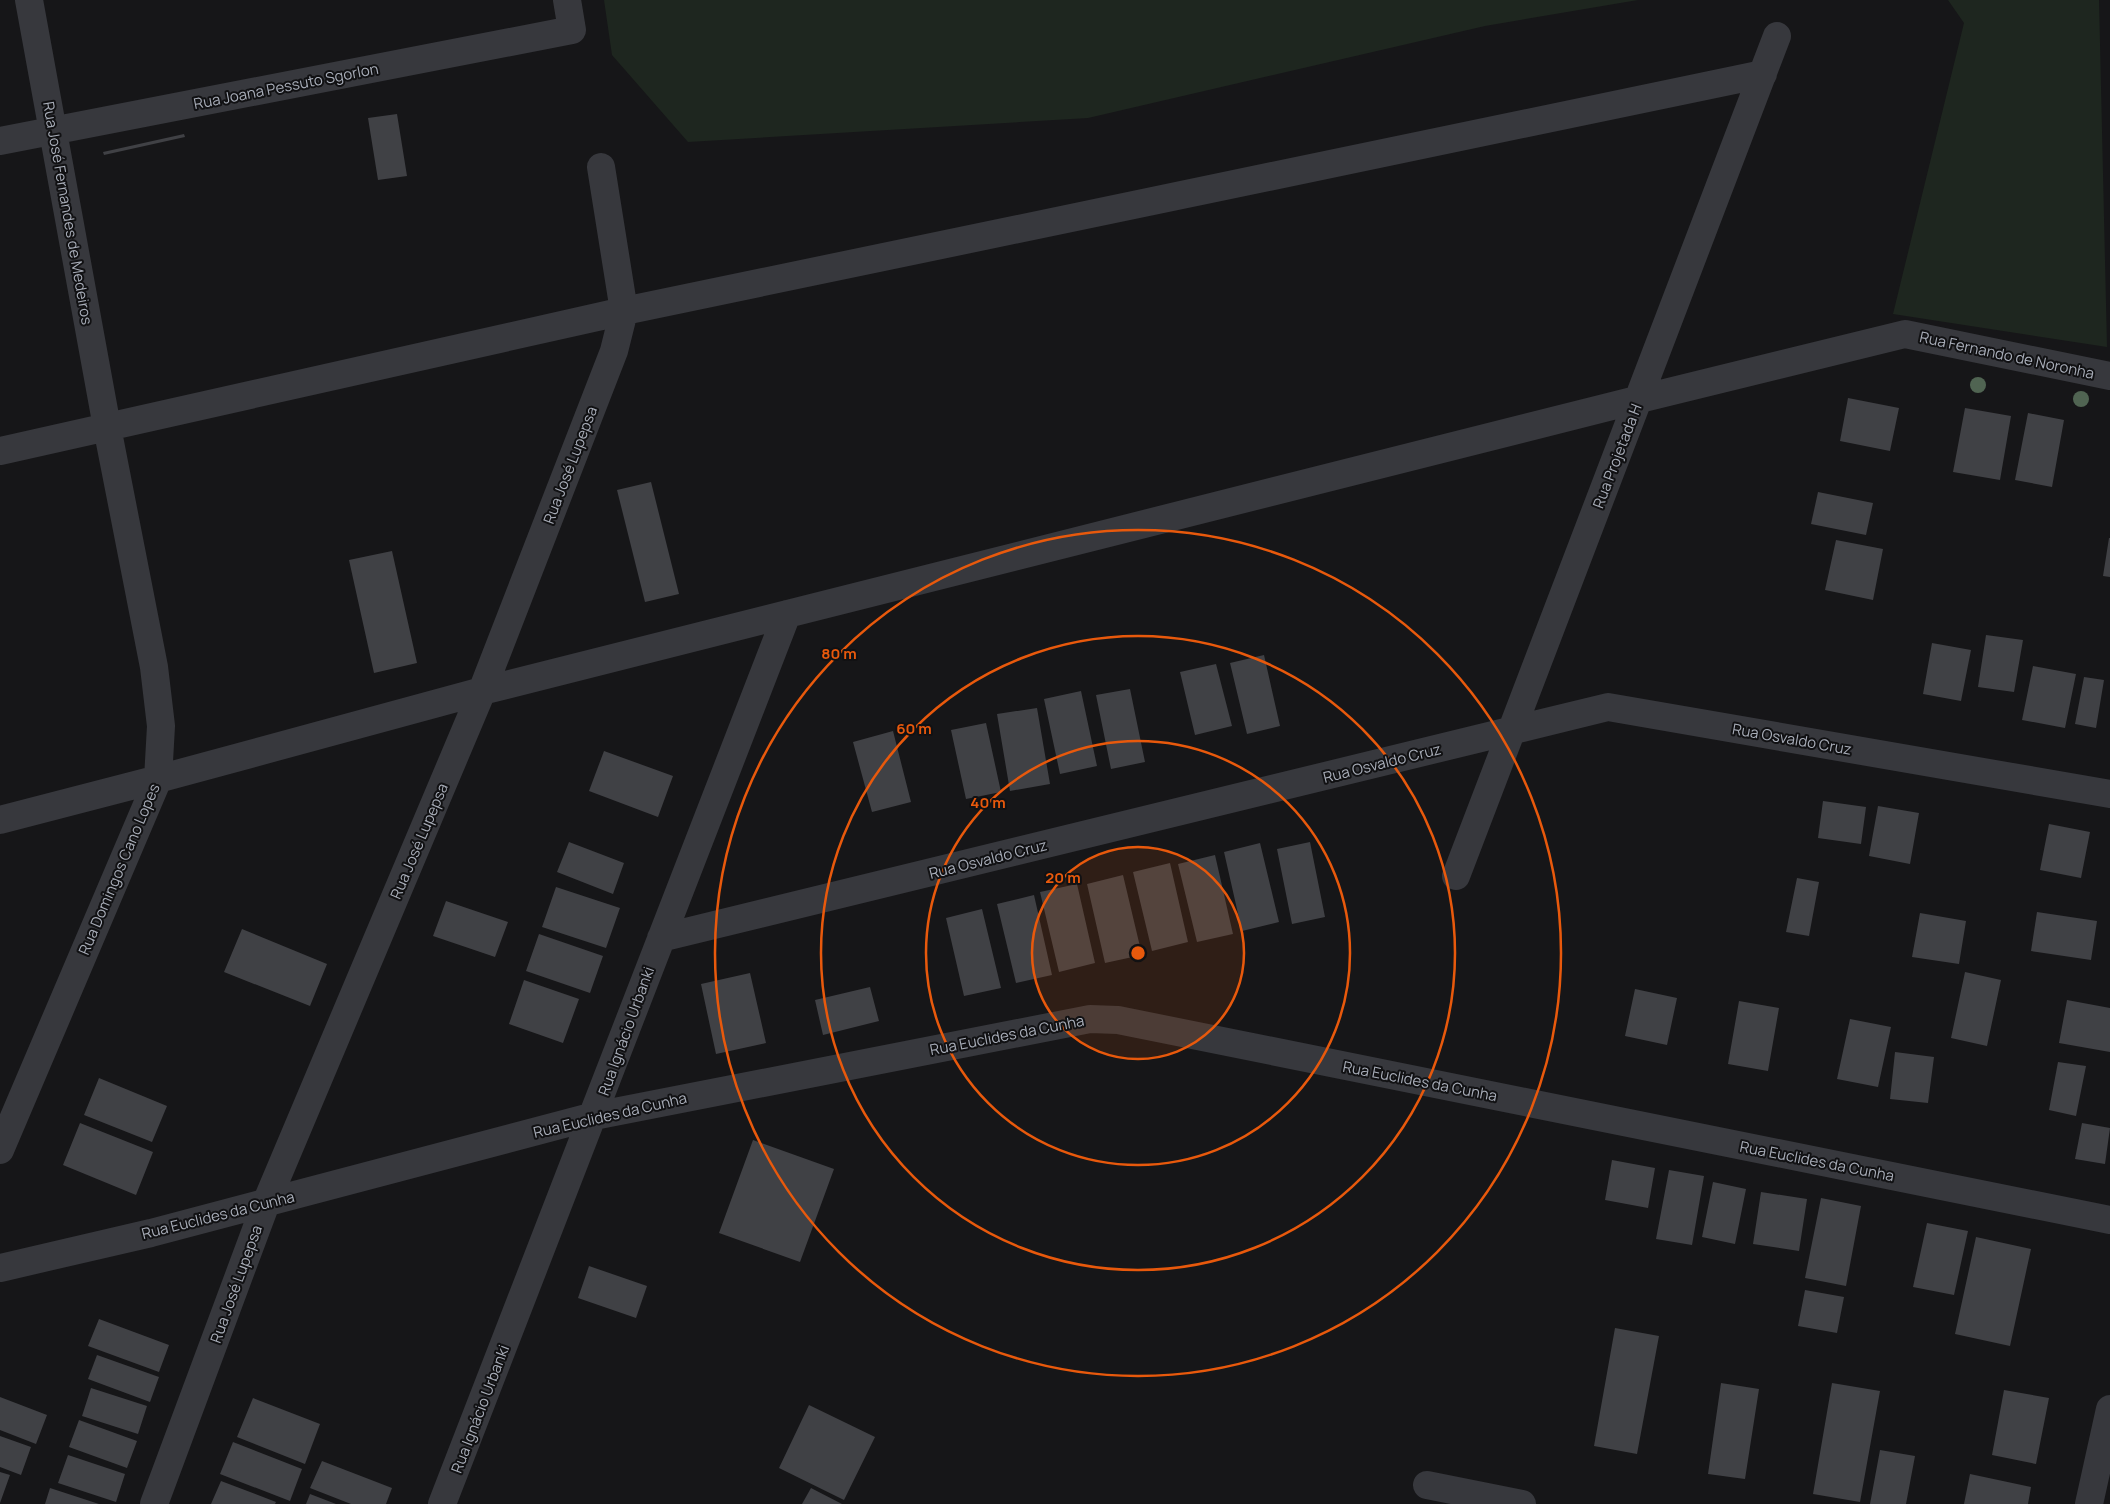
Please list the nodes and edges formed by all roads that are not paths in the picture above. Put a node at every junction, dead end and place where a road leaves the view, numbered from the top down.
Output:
1 (29, 0) edge
2 (567, 0) edge
3 (1778, 36) dead end
4 (1763, 74) junction
5 (53, 131) junction
6 (0, 141) edge
7 (601, 167) dead end
8 (624, 311) junction
9 (2110, 376) edge
10 (1640, 399) junction
11 (107, 427) junction
12 (0, 451) edge
13 (788, 614) junction
14 (482, 691) junction
15 (1511, 732) junction
16 (158, 779) junction
17 (2110, 794) edge
18 (0, 820) edge
19 (1456, 876) dead end
20 (661, 938) junction
21 (594, 1116) junction
22 (0, 1150) edge
23 (266, 1203) junction
24 (2110, 1220) edge
25 (0, 1268) edge
26 (2110, 1409) edge
27 (1428, 1485) dead end
28 (154, 1504) edge
29 (442, 1504) edge
30 (1522, 1504) edge
31 (2089, 1504) edge

1 - 5 street, Rua José Fernandes de Medeiros
2 - 5 street, Rua Joana Pessuto Sgorlon
3 - 4 street, Rua Projetada H
4 - 8 street
4 - 10 street, Rua Projetada H
5 - 6 street, Rua Joana Pessuto Sgorlon
5 - 11 street, Rua José Fernandes de Medeiros
7 - 8 street, Rua José Lupepsa
8 - 11 street
8 - 14 street, Rua José Lupepsa
9 - 10 street, Rua Fernando de Noronha
10 - 13 street
10 - 15 street, Rua Projetada H
11 - 12 street
11 - 16 street, Rua Domingos Cano Lopes
13 - 14 street
13 - 20 street, Rua Ignácio Urbanki
14 - 16 street
14 - 23 street, Rua José Lupepsa
15 - 17 street, Rua Osvaldo Cruz
15 - 19 street, Rua Projetada H
15 - 20 street, Rua Osvaldo Cruz
16 - 18 street
16 - 22 street, Rua Domingos Cano Lopes
20 - 21 street, Rua Ignácio Urbanki
21 - 23 street, Rua Euclides da Cunha
21 - 24 street, Rua Euclides da Cunha
21 - 29 street, Rua Ignácio Urbanki
23 - 25 street, Rua Euclides da Cunha
23 - 28 street, Rua José Lupepsa
26 - 31 street
27 - 30 street

